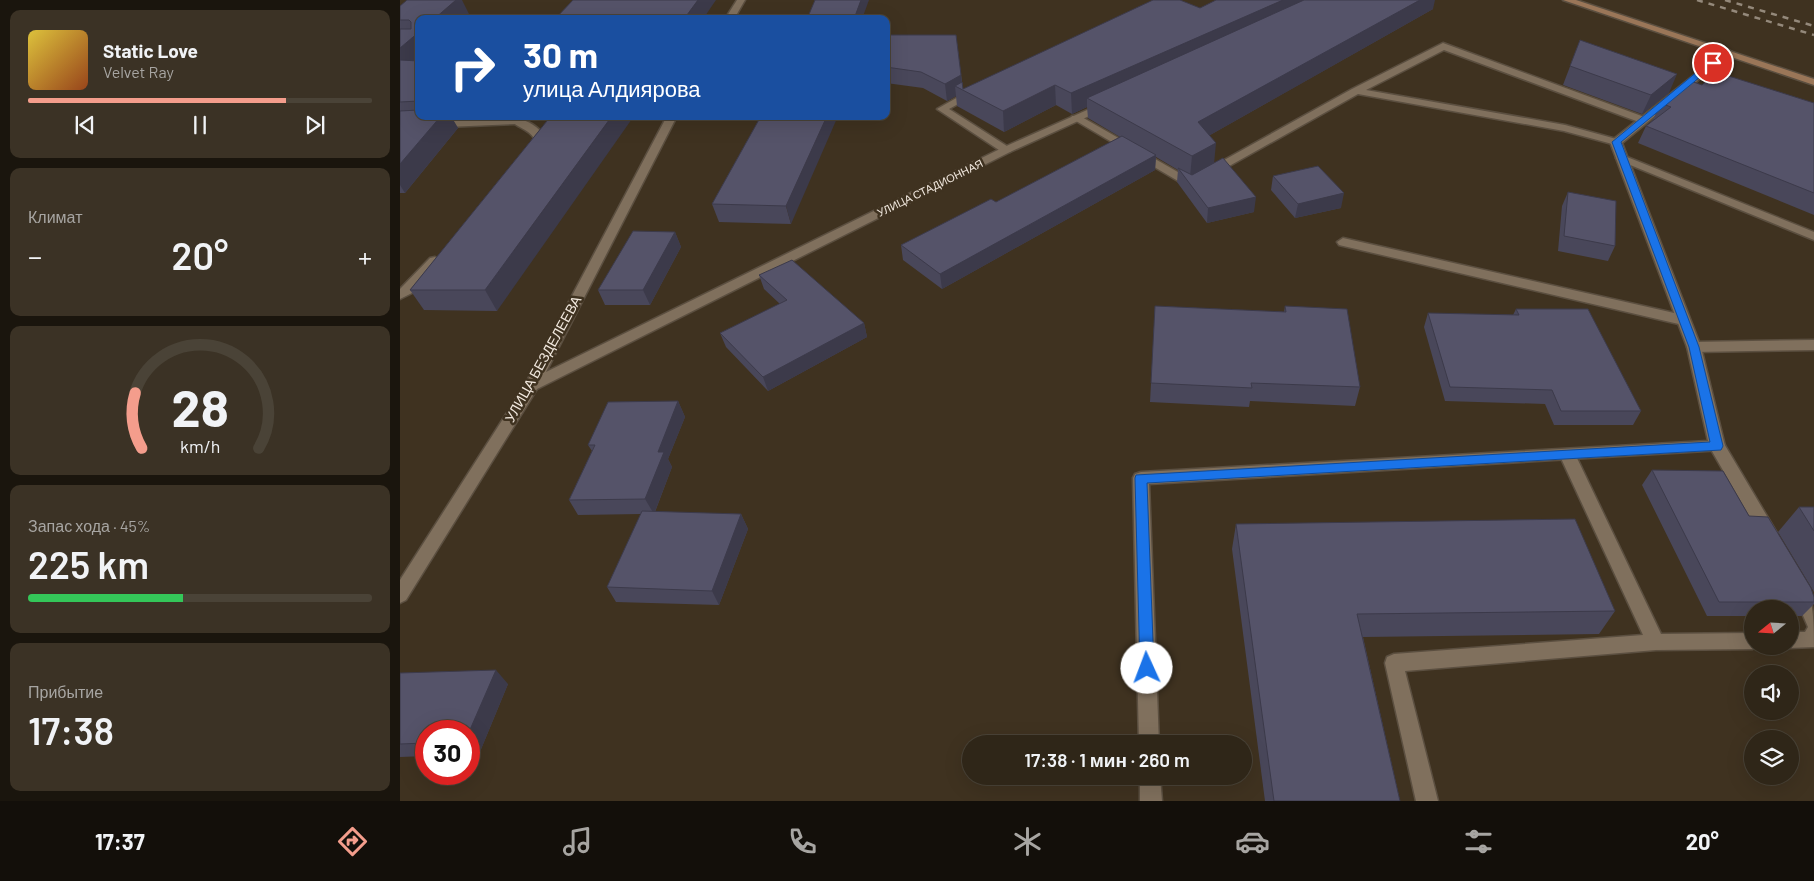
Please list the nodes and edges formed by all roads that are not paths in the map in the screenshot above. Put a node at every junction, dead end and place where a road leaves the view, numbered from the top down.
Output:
1 (741, 0) edge
2 (1567, 0) edge
3 (732, 15) edge
4 (1727, 52) junction
5 (1814, 82) edge
6 (984, 85) edge
7 (1356, 91) junction
8 (1119, 99) edge
9 (1076, 118) junction
10 (501, 120) edge
11 (520, 120) edge
12 (670, 120) edge
13 (1643, 120) junction
14 (400, 126) edge
15 (1616, 142) junction
16 (1006, 150) junction
17 (1622, 158) junction
18 (527, 159) edge
19 (1814, 236) edge
20 (1343, 242) dead end
21 (441, 254) edge
22 (400, 295) edge
23 (1683, 320) junction
24 (1814, 345) edge
25 (1694, 347) junction
26 (532, 386) junction
27 (1717, 446) junction
28 (1568, 456) junction
29 (1777, 548) edge
30 (1792, 574) edge
31 (400, 595) edge
32 (1814, 621) edge
33 (1814, 633) edge
34 (1799, 640) edge
35 (1744, 641) edge
36 (1656, 642) junction
37 (1149, 735) edge
38 (1150, 785) edge
39 (1151, 801) edge
40 (1427, 801) edge

1 - 3 street
2 - 4 main road
4 - 5 main road
4 - 13 street
6 - 16 street
7 - 9 street
7 - 13 street
7 - 15 street
8 - 9 street, УЛИЦА СТАДИОННАЯ
9 - 16 street, УЛИЦА СТАДИОННАЯ
10 - 14 street
11 - 18 street
12 - 26 street, УЛИЦА БЕЗДЕЛЕЕВА
13 - 15 street
15 - 17 street
16 - 26 street, УЛИЦА СТАДИОННАЯ
17 - 19 street
17 - 23 street
20 - 23 street
21 - 22 street
23 - 25 street
24 - 25 street
25 - 27 street
26 - 31 street, УЛИЦА БЕЗДЕЛЕЕВА
27 - 28 street
27 - 29 street
28 - 36 street
28 - 37 street
30 - 32 street
33 - 34 street
35 - 36 street
36 - 40 street
38 - 39 street

